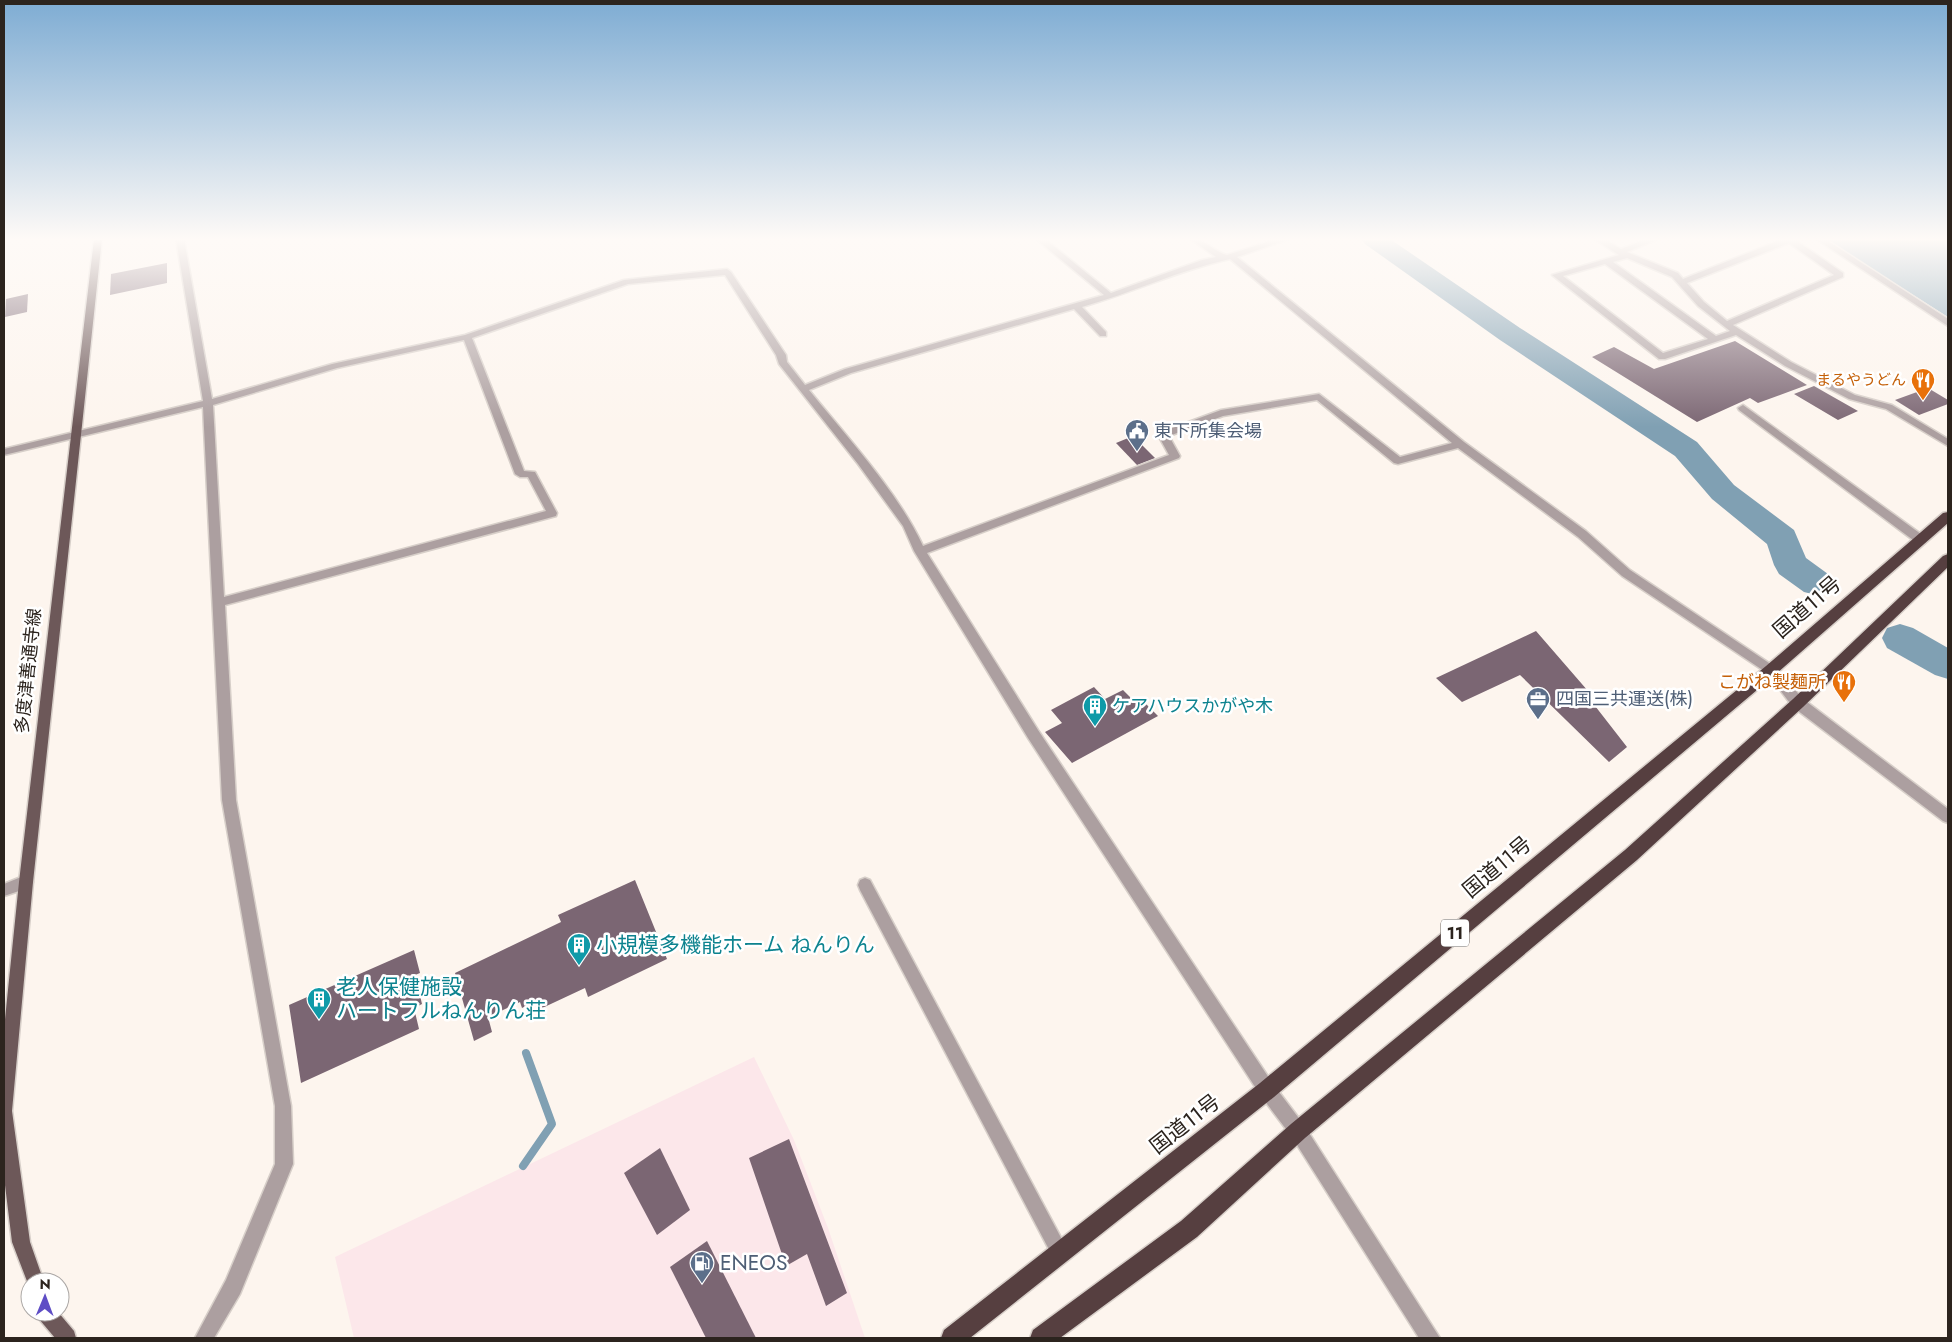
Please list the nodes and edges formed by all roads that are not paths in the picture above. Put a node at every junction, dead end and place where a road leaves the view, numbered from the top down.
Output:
1 (91, 302) edge
2 (191, 302) edge
3 (570, 302) edge
4 (746, 302) edge
5 (1091, 302) edge
6 (1286, 302) edge
7 (1590, 302) edge
8 (1662, 302) edge
9 (1699, 302) edge
10 (1779, 302) edge
11 (1915, 302) edge
12 (1076, 306) junction
13 (1948, 323) edge
14 (1726, 325) junction
15 (1736, 332) junction
16 (1103, 334) dead end
17 (467, 337) junction
18 (1714, 339) junction
19 (803, 389) junction
20 (208, 403) junction
21 (1743, 408) dead end
22 (76, 434) junction
23 (1948, 443) edge
24 (1460, 444) junction
25 (4, 452) edge
26 (1948, 516) edge
27 (1921, 540) junction
28 (920, 551) junction
29 (1948, 559) edge
30 (218, 603) junction
31 (1771, 670) junction
32 (1798, 703) junction
33 (1948, 816) edge
34 (26, 882) junction
35 (865, 885) dead end
36 (4, 890) edge
37 (1267, 1090) junction
38 (4, 1109) edge
39 (4, 1113) edge
40 (1298, 1131) junction
41 (1060, 1253) junction
42 (32, 1272) edge
43 (54, 1322) edge
44 (67, 1338) edge
45 (204, 1338) edge
46 (952, 1338) edge
47 (1042, 1338) edge
48 (1430, 1338) edge

1 - 22 main road, 多度津善通寺線
2 - 20 street
3 - 17 street
4 - 19 street
5 - 12 street
6 - 24 street
7 - 18 street
8 - 18 street
9 - 14 street
10 - 14 street
11 - 13 street
12 - 16 street
12 - 19 street
14 - 15 street
15 - 18 street
15 - 23 street
17 - 20 street
17 - 30 street
19 - 28 street
20 - 22 street
20 - 30 street
21 - 27 street
22 - 25 street
22 - 34 main road, 多度津善通寺線
24 - 28 street
24 - 31 street
26 - 27 highway, 国道11号 / 11
27 - 31 highway, 国道11号 / 11
28 - 37 street
29 - 32 highway
30 - 45 street
31 - 32 street
31 - 37 highway, 国道11号 / 11
32 - 33 street
32 - 40 highway
34 - 36 street
34 - 38 main road, 多度津善通寺線
35 - 41 street
37 - 40 street
37 - 41 highway, 国道11号 / 11
39 - 42 main road
40 - 47 highway
40 - 48 street
41 - 46 highway, 国道11号 / 11
43 - 44 main road

